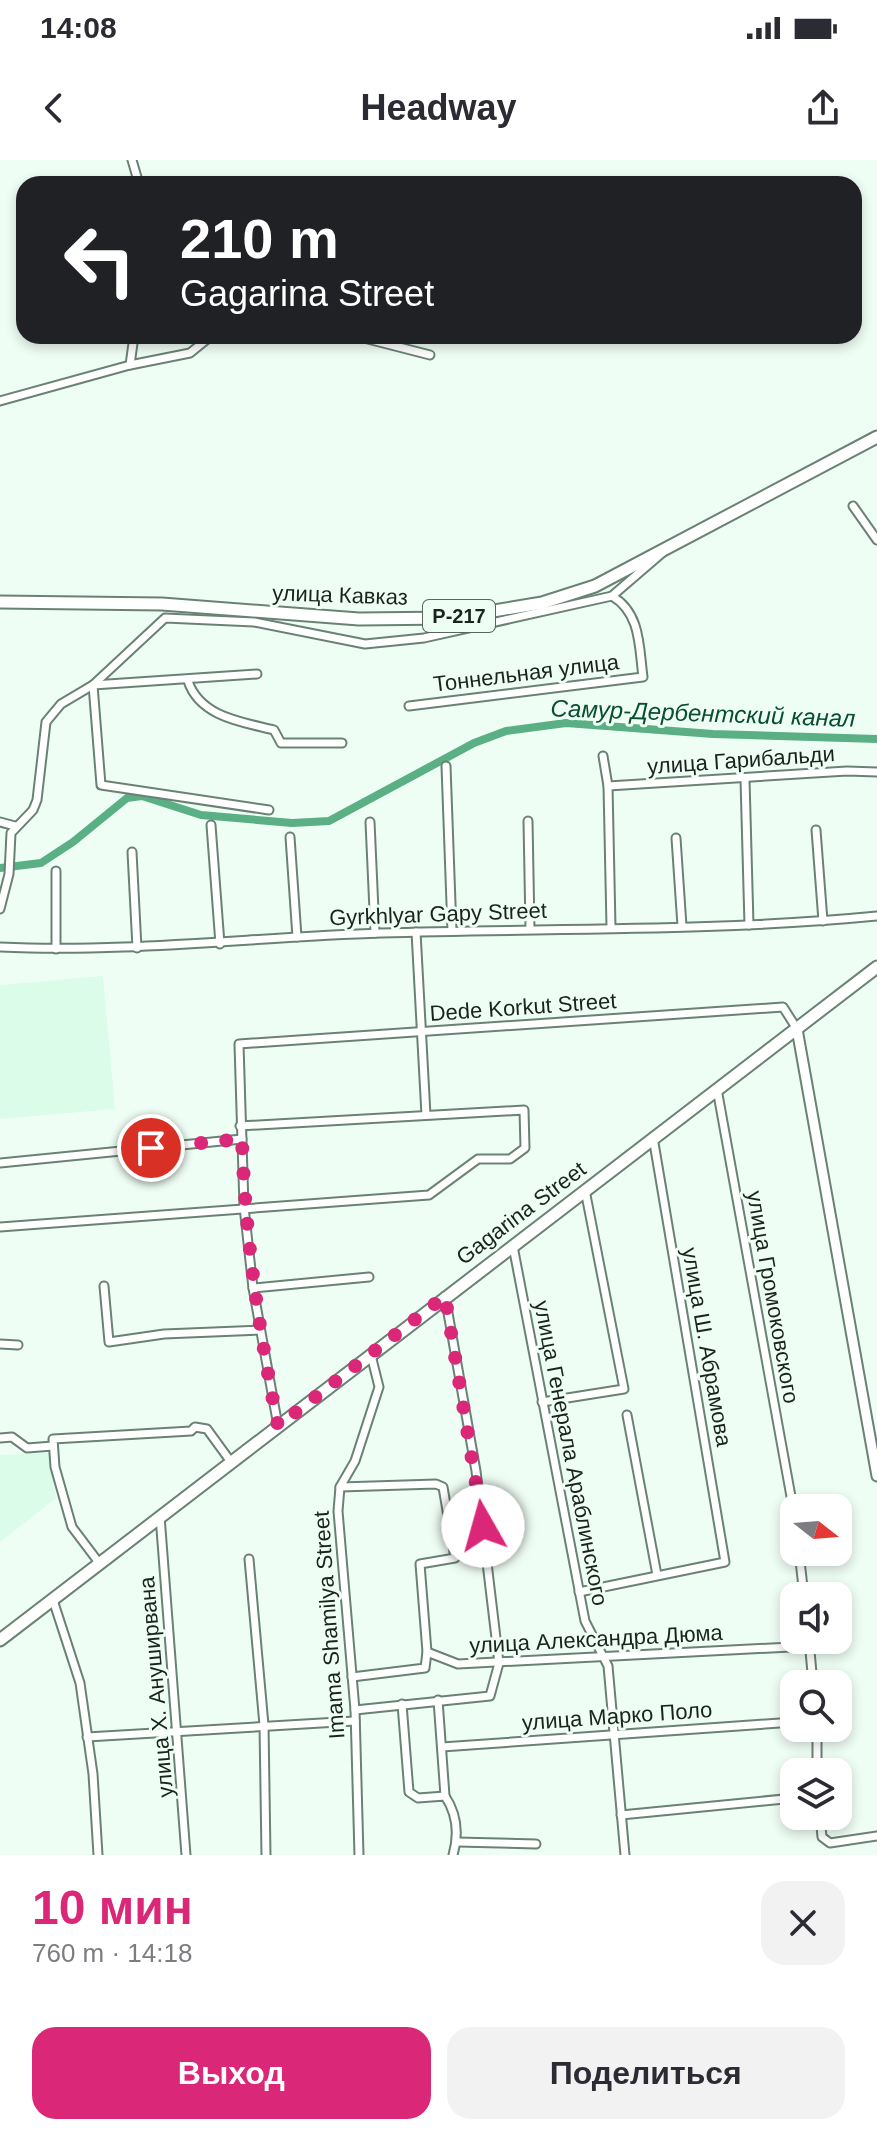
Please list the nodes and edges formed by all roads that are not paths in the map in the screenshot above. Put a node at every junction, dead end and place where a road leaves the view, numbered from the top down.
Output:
1 (133, 344) edge
2 (201, 344) edge
3 (387, 344) edge
4 (430, 355) dead end
5 (130, 365) junction
6 (0, 401) edge
7 (877, 437) edge
8 (853, 506) dead end
9 (877, 540) edge
10 (671, 542) junction
11 (612, 596) junction
12 (0, 602) edge
13 (162, 604) junction
14 (155, 625) junction
15 (257, 674) dead end
16 (188, 681) junction
17 (93, 685) junction
18 (409, 706) dead end
19 (342, 743) dead end
20 (603, 756) dead end
21 (446, 766) dead end
22 (877, 772) edge
23 (745, 779) junction
24 (608, 786) junction
25 (269, 810) dead end
26 (528, 821) dead end
27 (0, 822) edge
28 (370, 822) dead end
29 (211, 825) dead end
30 (15, 826) junction
31 (816, 830) dead end
32 (290, 837) dead end
33 (676, 838) dead end
34 (132, 852) dead end
35 (56, 871) dead end
36 (0, 909) edge
37 (877, 916) edge
38 (823, 921) junction
39 (749, 925) junction
40 (682, 926) junction
41 (611, 927) junction
42 (530, 929) junction
43 (452, 931) junction
44 (416, 932) junction
45 (375, 933) junction
46 (297, 937) junction
47 (220, 944) junction
48 (0, 947) edge
49 (137, 948) junction
50 (56, 949) junction
51 (877, 967) edge
52 (797, 1029) junction
53 (422, 1032) junction
54 (717, 1086) junction
55 (426, 1115) junction
56 (240, 1126) junction
57 (653, 1137) junction
58 (242, 1139) junction
59 (0, 1163) edge
60 (585, 1189) junction
61 (244, 1207) junction
62 (0, 1227) edge
63 (512, 1244) junction
64 (369, 1277) dead end
65 (104, 1286) dead end
66 (253, 1288) junction
67 (445, 1296) junction
68 (260, 1330) junction
69 (0, 1344) edge
70 (18, 1345) dead end
71 (371, 1355) junction
72 (542, 1402) junction
73 (627, 1415) dead end
74 (278, 1426) junction
75 (0, 1438) edge
76 (53, 1442) junction
77 (231, 1462) junction
78 (877, 1476) edge
79 (340, 1487) junction
80 (791, 1494) edge
81 (160, 1516) junction
82 (249, 1559) dead end
83 (100, 1564) junction
84 (657, 1575) junction
85 (579, 1592) junction
86 (53, 1600) junction
87 (0, 1640) edge
88 (780, 1645) edge
89 (427, 1652) junction
90 (605, 1655) junction
91 (499, 1663) junction
92 (352, 1677) junction
93 (438, 1700) junction
94 (402, 1704) junction
95 (355, 1710) junction
96 (355, 1721) junction
97 (780, 1723) edge
98 (264, 1725) junction
99 (179, 1731) junction
100 (612, 1733) junction
101 (87, 1737) junction
102 (442, 1747) junction
103 (445, 1796) junction
104 (780, 1799) edge
105 (621, 1815) junction
106 (821, 1830) edge
107 (877, 1836) edge
108 (457, 1842) junction
109 (536, 1844) dead end
110 (98, 1855) edge
111 (186, 1855) edge
112 (266, 1855) edge
113 (359, 1855) edge
114 (453, 1855) edge
115 (625, 1855) edge

1 - 5 street
2 - 5 street
3 - 4 street
5 - 6 street
7 - 10 main road, улица Кавказ / Р-217
8 - 9 street
10 - 11 street
10 - 13 main road, улица Кавказ / Р-217
11 - 14 street
11 - 18 street, Тоннельная улица
12 - 13 main road, улица Кавказ / Р-217
13 - 14 street
14 - 17 street
15 - 16 street
16 - 17 street
16 - 19 street
17 - 25 street
17 - 30 street
20 - 24 street
21 - 43 street
22 - 23 street, улица Гарибальди
23 - 24 street, улица Гарибальди
23 - 39 street
24 - 41 street
26 - 42 street
27 - 30 street
28 - 45 street
29 - 47 street
30 - 36 street
31 - 38 street
32 - 46 street
33 - 40 street
34 - 49 street
35 - 50 street
37 - 38 street, Gyrkhlyar Gapy Street
38 - 39 street, Gyrkhlyar Gapy Street
39 - 40 street, Gyrkhlyar Gapy Street
40 - 41 street, Gyrkhlyar Gapy Street
41 - 42 street, Gyrkhlyar Gapy Street
42 - 43 street, Gyrkhlyar Gapy Street
43 - 44 street, Gyrkhlyar Gapy Street
44 - 45 street, Gyrkhlyar Gapy Street
44 - 53 street
45 - 46 street, Gyrkhlyar Gapy Street
46 - 47 street, Gyrkhlyar Gapy Street
47 - 49 street, Gyrkhlyar Gapy Street
48 - 50 street, Gyrkhlyar Gapy Street
49 - 50 street, Gyrkhlyar Gapy Street
51 - 52 main road, Gagarina Street
52 - 53 street, Dede Korkut Street
52 - 54 main road, Gagarina Street
52 - 78 street
53 - 55 street
53 - 56 street, Dede Korkut Street
54 - 57 main road, Gagarina Street
54 - 80 street, улица Громоковского
55 - 56 street
55 - 61 street
56 - 58 street
57 - 60 main road, Gagarina Street
57 - 84 street, улица Ш. Абрамова
58 - 59 street
58 - 61 street
60 - 63 main road, Gagarina Street
60 - 72 street
61 - 62 street
61 - 66 street
63 - 67 main road, Gagarina Street
63 - 72 street, улица Генерала Араблинского
64 - 66 street
65 - 68 street
66 - 68 street
67 - 71 main road, Gagarina Street
67 - 91 street
68 - 74 street
69 - 70 street
71 - 74 main road, Gagarina Street
71 - 79 street, Imama Shamilya Street
72 - 85 street, улица Генерала Араблинского
73 - 84 street
74 - 77 main road, Gagarina Street
75 - 76 street
76 - 77 street
76 - 83 street
77 - 81 main road, Gagarina Street
79 - 89 street
79 - 92 street, Imama Shamilya Street
81 - 83 main road, Gagarina Street
81 - 99 street, улица Х. Ануширвана
82 - 98 street
83 - 86 main road, Gagarina Street
84 - 85 street
85 - 90 street, улица Генерала Араблинского
86 - 87 main road, Gagarina Street
86 - 101 street
88 - 90 street, улица Александра Дюма
89 - 91 street, улица Александра Дюма
89 - 92 street
90 - 91 street, улица Александра Дюма
90 - 100 street, улица Генерала Араблинского
91 - 93 street
92 - 95 street, Imama Shamilya Street
93 - 94 street
93 - 102 street
94 - 95 street
94 - 103 street
95 - 96 street, Imama Shamilya Street
96 - 98 street
96 - 113 street, Imama Shamilya Street
97 - 100 street, улица Марко Поло
98 - 99 street
98 - 112 street
99 - 101 street
99 - 111 street, улица Х. Ануширвана
100 - 102 street, улица Марко Поло
100 - 105 street, улица Генерала Араблинского
101 - 110 street
102 - 103 street
103 - 108 street
104 - 105 street
105 - 115 street, улица Генерала Араблинского
106 - 107 street
108 - 109 street
108 - 114 street

